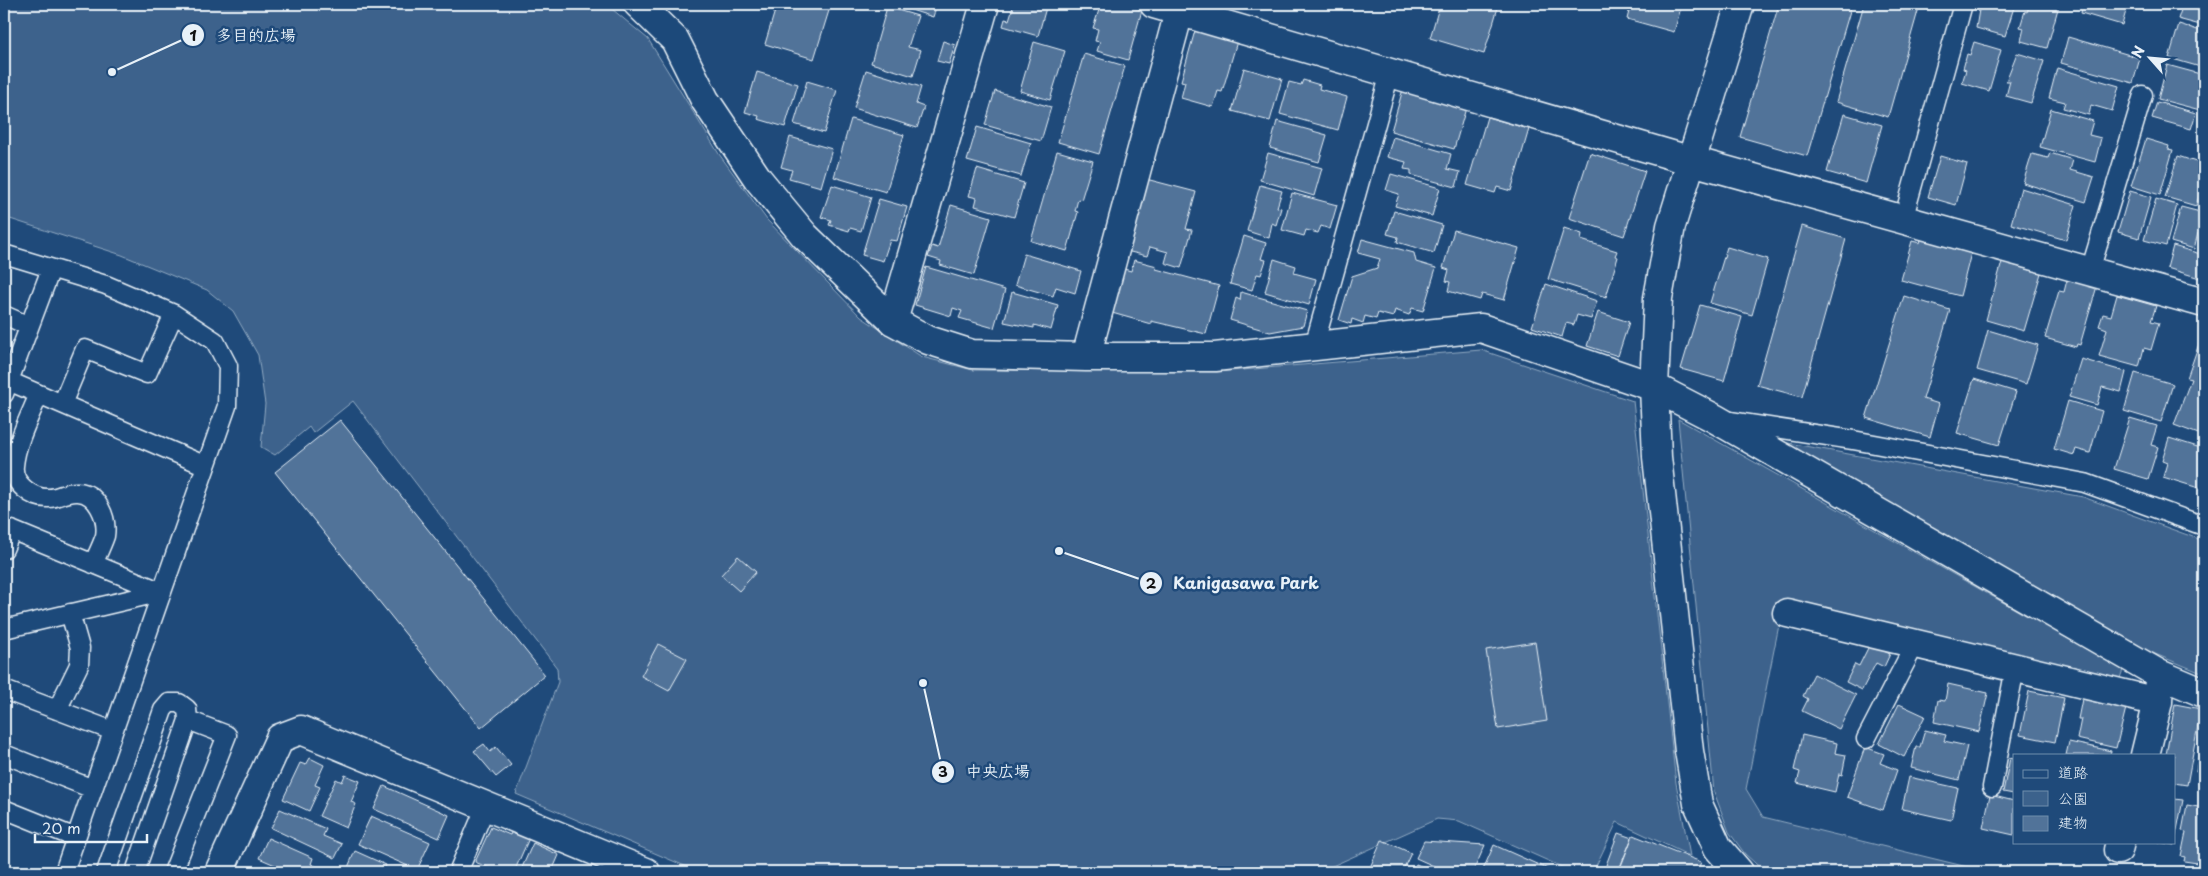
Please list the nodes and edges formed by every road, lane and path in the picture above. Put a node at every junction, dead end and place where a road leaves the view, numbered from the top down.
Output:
1 (638, 4) edge
2 (985, 4) edge
3 (1154, 4) edge
4 (1740, 4) edge
5 (1964, 4) edge
6 (1179, 12) junction
7 (1390, 73) junction
8 (2143, 95) dead end
9 (1692, 161) junction
10 (1903, 220) junction
11 (4, 254) edge
12 (51, 269) junction
13 (2090, 271) junction
14 (2204, 303) edge
15 (174, 314) junction
16 (4, 315) edge
17 (893, 321) junction
18 (30, 326) junction
19 (1314, 346) junction
20 (1086, 357) junction
21 (5, 385) edge
22 (1654, 387) junction
23 (39, 394) junction
24 (62, 404) junction
25 (1714, 418) junction
26 (206, 466) junction
27 (2204, 526) edge
28 (8, 529) edge
29 (4, 549) edge
30 (93, 564) junction
31 (162, 592) junction
32 (70, 613) junction
33 (1787, 613) dead end
34 (4, 629) edge
35 (1915, 644) junction
36 (2015, 668) junction
37 (2159, 674) junction
38 (4, 690) edge
39 (2204, 693) edge
40 (2158, 702) junction
41 (57, 710) junction
42 (188, 720) junction
43 (113, 731) junction
44 (1866, 738) dead end
45 (4, 754) edge
46 (2145, 754) edge
47 (1992, 787) dead end
48 (93, 789) junction
49 (486, 806) junction
50 (4, 809) edge
51 (76, 838) junction
52 (64, 872) edge
53 (106, 872) edge
54 (135, 872) edge
55 (172, 872) edge
56 (219, 872) edge
57 (458, 872) edge
58 (646, 872) edge
59 (1739, 872) edge

1 - 17 street
2 - 17 street
3 - 6 street
4 - 9 street
5 - 10 lane
6 - 7 street
6 - 20 street
7 - 9 street
7 - 19 lane
8 - 13 lane
9 - 10 street
9 - 22 street
10 - 13 street
11 - 12 lane
12 - 15 lane
12 - 18 lane
13 - 14 street
15 - 24 lane
15 - 26 lane
16 - 18 lane
17 - 20 street
18 - 21 lane
19 - 20 street
19 - 22 street
21 - 23 lane
22 - 25 street
22 - 59 street
23 - 24 lane
23 - 30 lane
24 - 26 lane
25 - 27 lane
25 - 37 street
26 - 31 lane
28 - 29 lane
28 - 30 lane
30 - 31 lane
31 - 32 lane
31 - 43 lane
32 - 34 lane
32 - 41 lane
33 - 35 street
35 - 36 street
35 - 44 lane
36 - 40 street
36 - 47 lane
37 - 39 street
37 - 40 street
38 - 41 lane
40 - 46 street
41 - 43 lane
42 - 53 lane
42 - 54 lane
42 - 55 lane
43 - 48 lane
45 - 48 lane
48 - 51 lane
49 - 56 street
49 - 57 lane
49 - 58 street
50 - 51 lane
51 - 52 lane

